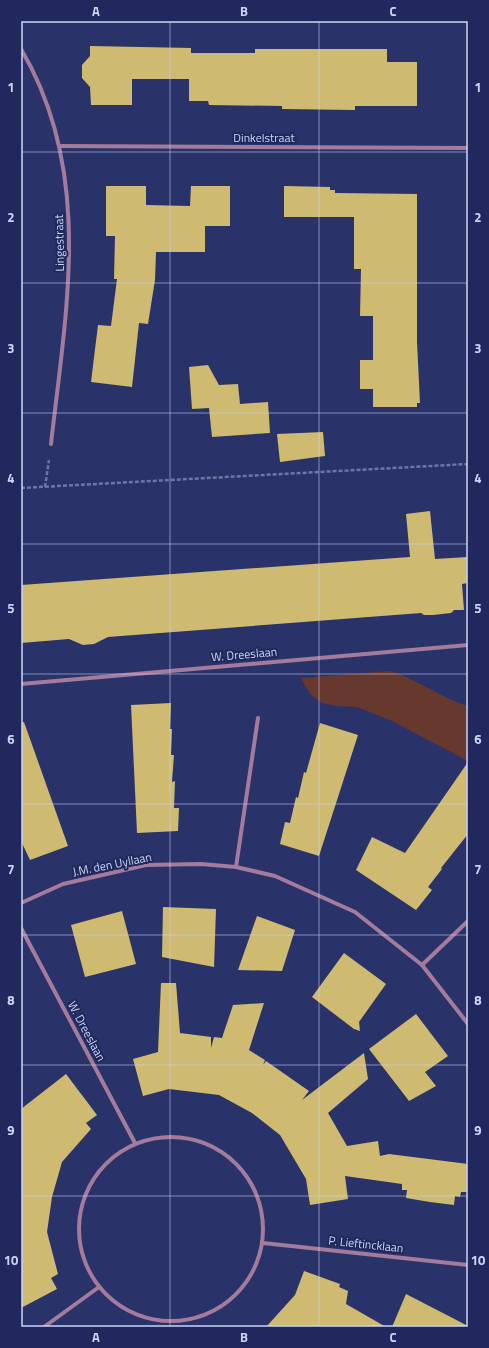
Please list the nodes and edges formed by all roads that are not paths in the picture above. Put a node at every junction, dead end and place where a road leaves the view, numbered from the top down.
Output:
1 (21, 49) edge
2 (60, 146) junction
3 (468, 148) edge
4 (51, 444) road end
5 (468, 645) edge
6 (21, 684) edge
7 (258, 718) dead end
8 (236, 867) junction
9 (21, 903) edge
10 (468, 921) edge
11 (21, 928) edge
12 (422, 965) junction
13 (468, 1024) edge
14 (135, 1143) junction
15 (262, 1243) junction
16 (468, 1265) edge
17 (99, 1287) junction
18 (44, 1327) edge

1 - 2 street, Lingestraat
2 - 3 street, Dinkelstraat
2 - 4 street, Lingestraat
5 - 6 street, W. Dreeslaan
7 - 8 street
8 - 9 street, J.M. den Uyllaan
8 - 12 street, J.M. den Uyllaan
10 - 12 street
11 - 14 street, W. Dreeslaan
12 - 13 street, J.M. den Uyllaan
14 - 15 street
14 - 17 street
15 - 16 street, P. Lieftincklaan
15 - 17 street
17 - 18 street

